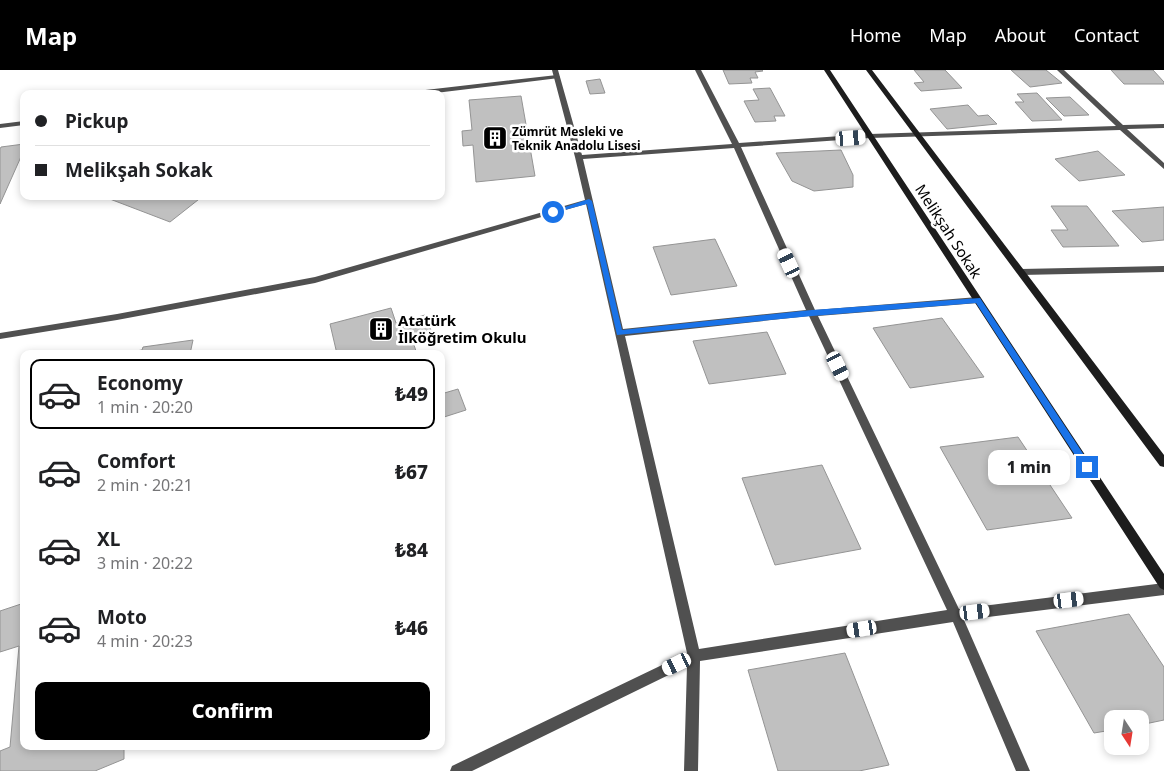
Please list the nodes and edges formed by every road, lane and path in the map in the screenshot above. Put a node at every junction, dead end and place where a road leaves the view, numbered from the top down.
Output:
1 (698, 70) edge
2 (827, 70) edge
3 (868, 70) edge
4 (1060, 70) edge
5 (556, 73) edge
6 (436, 90) edge
7 (20, 124) edge
8 (0, 126) edge
9 (1119, 126) junction
10 (1164, 126) edge
11 (917, 135) junction
12 (870, 136) junction
13 (736, 145) junction
14 (579, 157) junction
15 (1164, 167) edge
16 (589, 201) junction
17 (1164, 269) edge
18 (1021, 272) junction
19 (978, 300) junction
20 (812, 313) junction
21 (620, 333) junction
22 (0, 336) edge
23 (1164, 463) edge
24 (1164, 584) edge
25 (1164, 589) edge
26 (956, 614) junction
27 (694, 656) junction
28 (457, 771) edge
29 (691, 771) edge
30 (1023, 771) edge

1 - 13 street
2 - 12 street, Melikşah Sokak
3 - 11 street, Melikşah Sokak
4 - 9 street
5 - 6 street
5 - 14 street
7 - 8 street
9 - 10 street
9 - 11 street
9 - 15 street
11 - 12 street
11 - 18 street, Melikşah Sokak
12 - 13 street
12 - 19 street, Melikşah Sokak
13 - 14 street
13 - 20 street
14 - 16 street
16 - 21 street
16 - 22 street
17 - 18 street
18 - 23 street, Melikşah Sokak
19 - 20 street
19 - 24 street, Melikşah Sokak
20 - 21 street
20 - 26 street
21 - 27 street
25 - 26 street
26 - 27 street
26 - 30 street
27 - 28 street
27 - 29 street

